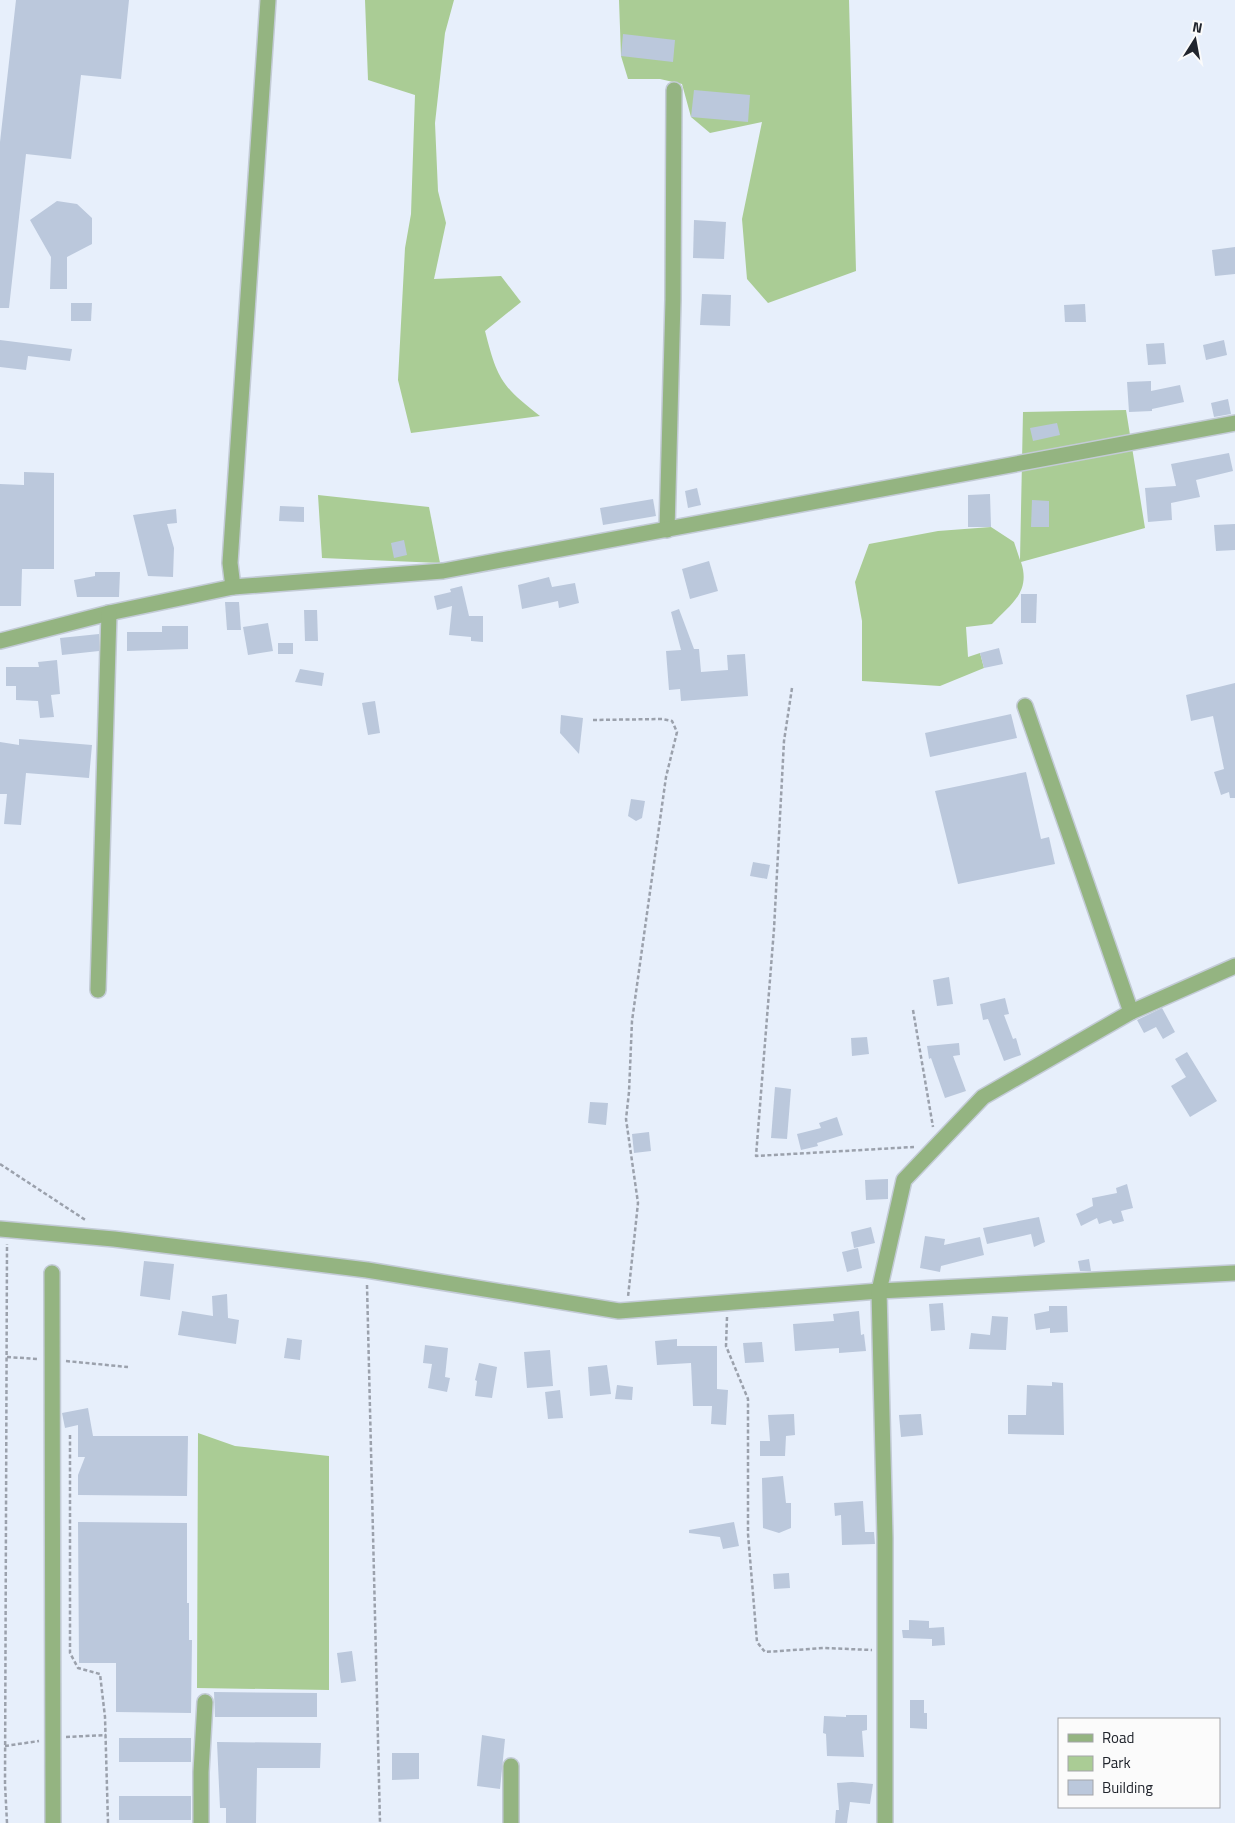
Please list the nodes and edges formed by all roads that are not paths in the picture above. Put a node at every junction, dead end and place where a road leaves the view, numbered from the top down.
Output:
1 (268, 0) edge
2 (674, 90) dead end
3 (1235, 423) edge
4 (667, 530) junction
5 (233, 587) junction
6 (109, 612) junction
7 (0, 641) edge
8 (1025, 706) dead end
9 (1235, 966) edge
10 (98, 990) dead end
11 (1130, 1012) junction
12 (4, 1229) edge
13 (52, 1273) dead end
14 (1235, 1273) edge
15 (879, 1291) junction
16 (205, 1702) dead end
17 (511, 1766) dead end
18 (53, 1823) edge
19 (202, 1823) edge
20 (512, 1823) edge
21 (885, 1823) edge

1 - 5 street
2 - 4 street
3 - 4 street
4 - 5 street
5 - 6 street
6 - 7 street
6 - 10 street
8 - 11 street
9 - 11 street
11 - 15 street
12 - 15 street
13 - 18 street
14 - 15 street
15 - 21 street
16 - 19 street
17 - 20 street

